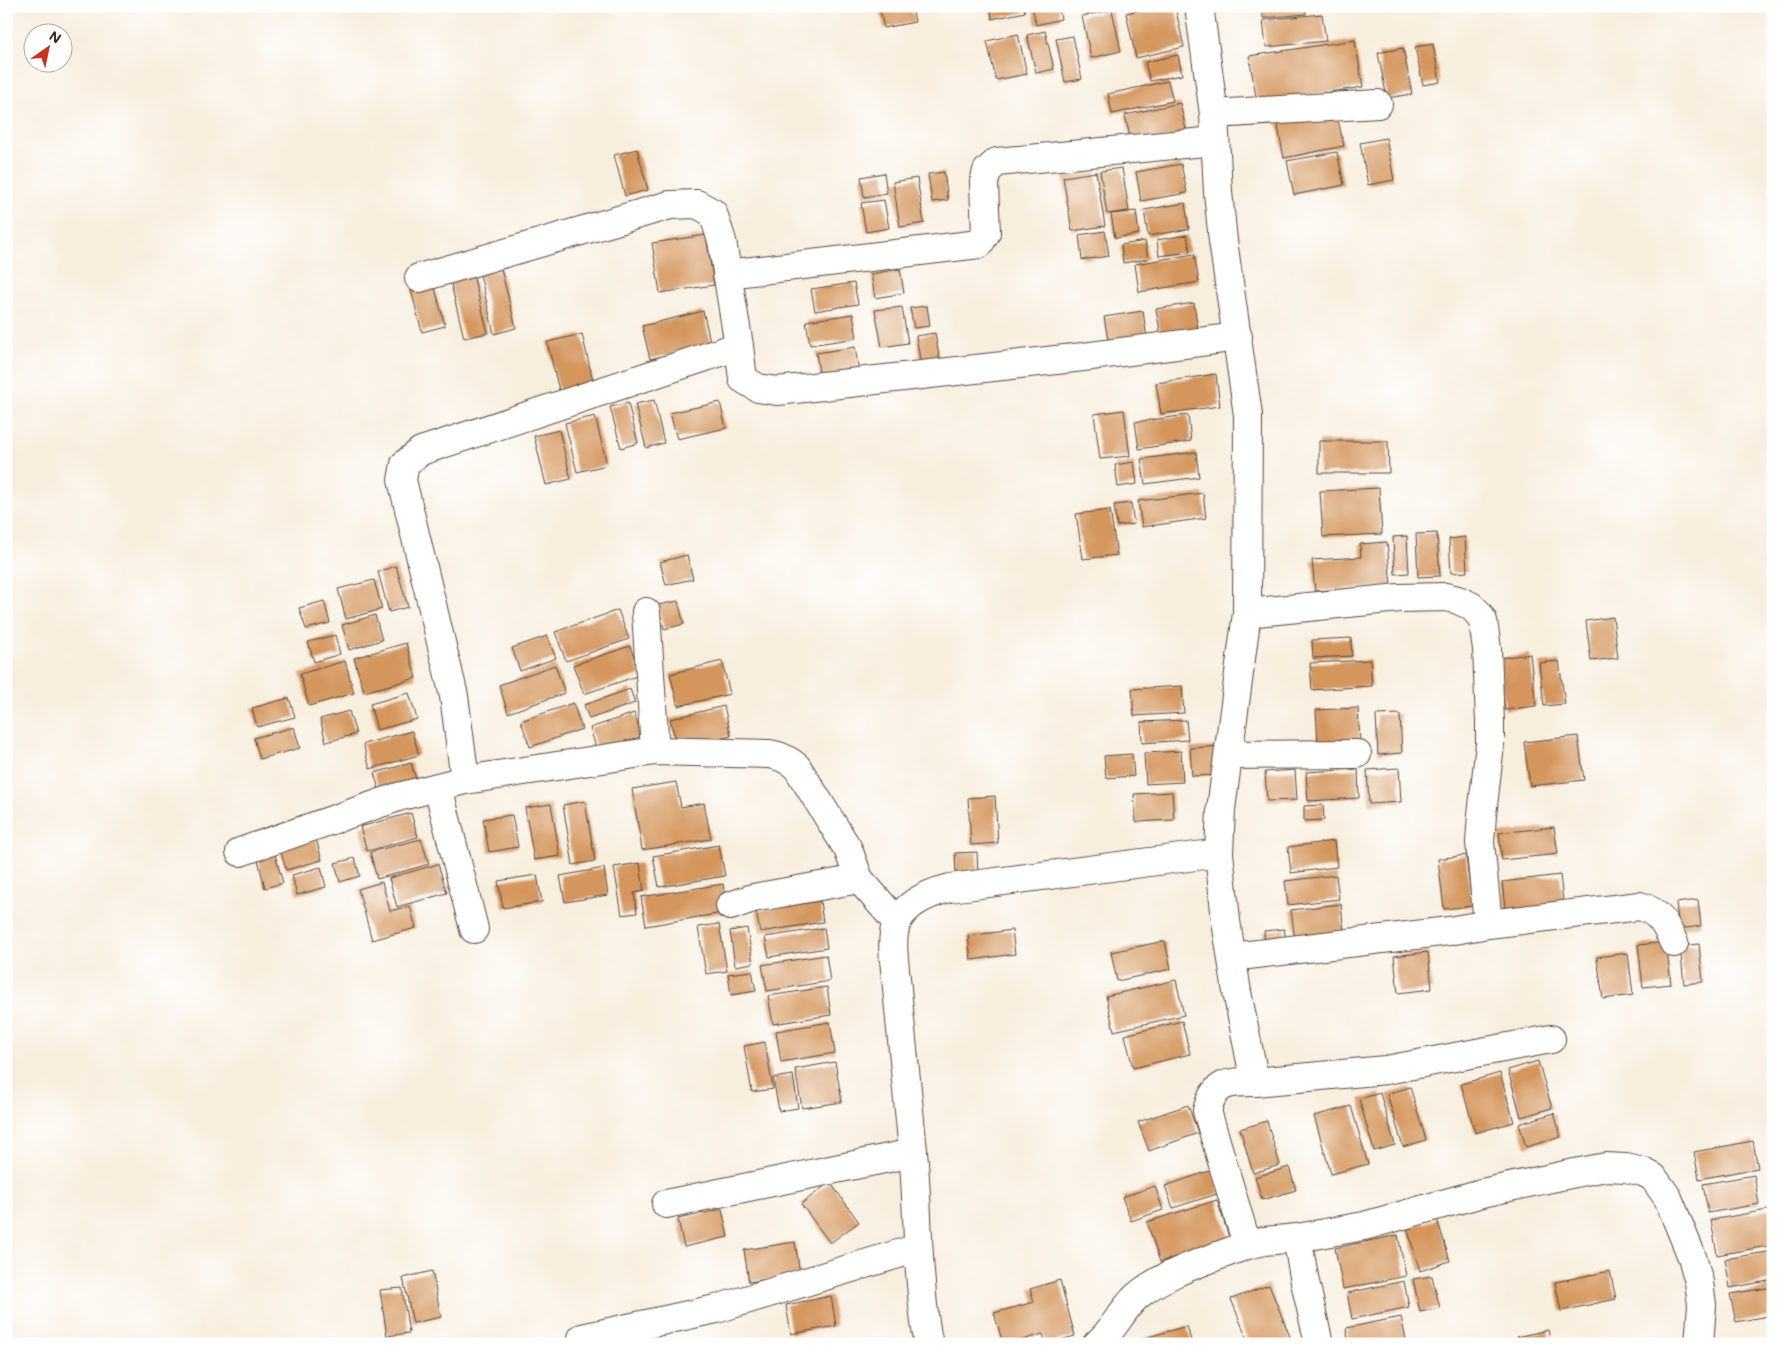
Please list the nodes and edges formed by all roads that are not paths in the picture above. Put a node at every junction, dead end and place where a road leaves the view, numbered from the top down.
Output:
1 (1199, 6) edge
2 (1378, 104) dead end
3 (1215, 128) junction
4 (727, 274) junction
5 (419, 278) dead end
6 (1238, 337) junction
7 (739, 346) junction
8 (646, 612) dead end
9 (1247, 613) junction
10 (655, 751) junction
11 (1357, 754) dead end
12 (1229, 755) junction
13 (465, 780) junction
14 (438, 787) junction
15 (240, 852) dead end
16 (1219, 853) junction
17 (859, 879) junction
18 (730, 906) dead end
19 (897, 922) junction
20 (1488, 924) junction
21 (474, 929) dead end
22 (1674, 943) dead end
23 (1232, 957) junction
24 (1551, 1039) dead end
25 (1256, 1082) junction
26 (913, 1153) junction
27 (666, 1204) dead end
28 (1297, 1238) junction
29 (1247, 1245) junction
30 (918, 1248) junction
31 (582, 1338) dead end
32 (929, 1344) edge
33 (1097, 1344) edge
34 (1320, 1344) edge
35 (1699, 1344) edge

1 - 3 street
2 - 3 street
3 - 4 street
3 - 6 street
4 - 5 street
4 - 7 street
6 - 7 street
6 - 9 street
7 - 13 street
8 - 10 street
9 - 12 street
9 - 20 street
10 - 13 street
10 - 17 street
11 - 12 street
12 - 16 street
13 - 14 street
14 - 15 street
14 - 21 street
16 - 19 street
16 - 23 street
17 - 18 street
17 - 19 street
19 - 26 street
20 - 22 street
20 - 23 street
23 - 25 street
24 - 25 street
25 - 29 street
26 - 27 street
26 - 30 street
28 - 29 street
28 - 34 street
28 - 35 street
29 - 33 street
30 - 31 street
30 - 32 street

